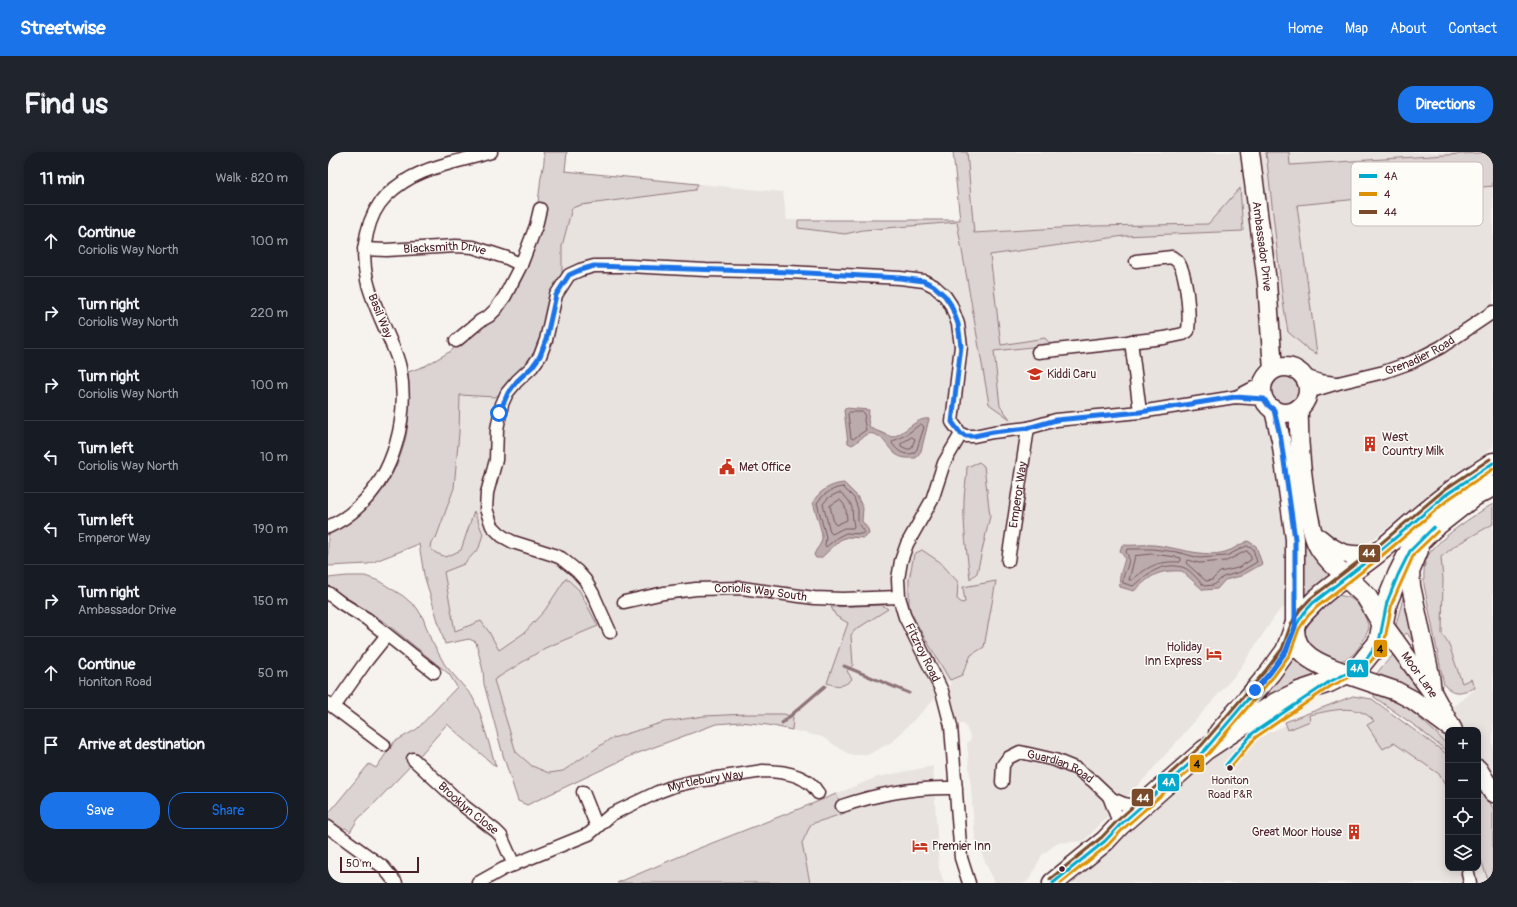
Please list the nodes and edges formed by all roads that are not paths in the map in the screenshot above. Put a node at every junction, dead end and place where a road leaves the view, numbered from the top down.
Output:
1 (491, 152) edge
2 (1250, 152) edge
3 (540, 209) dead end
4 (364, 249) junction
5 (1136, 262) dead end
6 (521, 265) junction
7 (1493, 312) edge
8 (456, 341) dead end
9 (1131, 341) junction
10 (1038, 352) dead end
11 (1307, 384) junction
12 (1272, 386) junction
13 (1299, 408) junction
14 (1140, 412) junction
15 (1028, 428) junction
16 (961, 434) junction
17 (1493, 463) edge
18 (1493, 486) edge
19 (328, 527) edge
20 (1432, 529) junction
21 (1312, 532) junction
22 (1375, 555) junction
23 (1008, 561) dead end
24 (1346, 577) junction
25 (328, 594) edge
26 (899, 597) junction
27 (624, 602) dead end
28 (1382, 623) junction
29 (1294, 628) junction
30 (610, 632) dead end
31 (387, 635) junction
32 (434, 672) dead end
33 (1340, 676) junction
34 (1432, 692) junction
35 (331, 705) edge
36 (1267, 723) dead end
37 (384, 745) dead end
38 (1205, 750) junction
39 (413, 759) dead end
40 (1481, 774) edge
41 (1002, 782) dead end
42 (956, 788) junction
43 (584, 792) dead end
44 (818, 793) dead end
45 (1493, 793) edge
46 (1109, 796) junction
47 (842, 806) dead end
48 (1141, 807) junction
49 (1120, 825) junction
50 (328, 827) edge
51 (597, 827) junction
52 (514, 865) junction
53 (396, 883) edge
54 (478, 883) edge
55 (969, 883) edge
56 (1053, 883) edge

1 - 4 street, Basil Way
2 - 12 main road, Ambassador Drive
3 - 6 street
4 - 6 street, Blacksmith Drive
4 - 19 street, Basil Way
5 - 9 street
6 - 8 street
7 - 11 street, Grenadier Road
9 - 10 street
9 - 14 street
11 - 12 main road
11 - 13 main road
12 - 13 main road
12 - 14 street
12 - 29 main road, Ambassador Drive
13 - 21 main road
14 - 15 street
15 - 16 street
15 - 23 street, Emperor Way
16 - 26 street, Fitzroy Road
16 - 30 street
17 - 22 main road
18 - 20 main road
20 - 28 main road
20 - 34 main road
21 - 22 main road
21 - 24 main road
22 - 24 main road
24 - 28 main road
24 - 29 main road
25 - 31 street
26 - 27 street, Coriolis Way South
26 - 42 street, Fitzroy Road
28 - 33 main road
28 - 34 main road, Moor Lane
29 - 33 main road
29 - 38 main road
31 - 32 street
31 - 35 street
33 - 34 main road, Moor Lane
33 - 36 street
33 - 38 main road
35 - 37 street
38 - 48 main road
39 - 52 street, Brooklyn Close
40 - 45 main road
41 - 46 street, Guardian Road
42 - 47 street
42 - 55 street, Fitzroy Road
43 - 51 street
44 - 51 street, Myrtlebury Way
46 - 48 street, Guardian Road
46 - 49 street, Guardian Road
48 - 49 main road
49 - 56 main road
50 - 53 street
51 - 52 street, Myrtlebury Way
52 - 54 street, Myrtlebury Way

